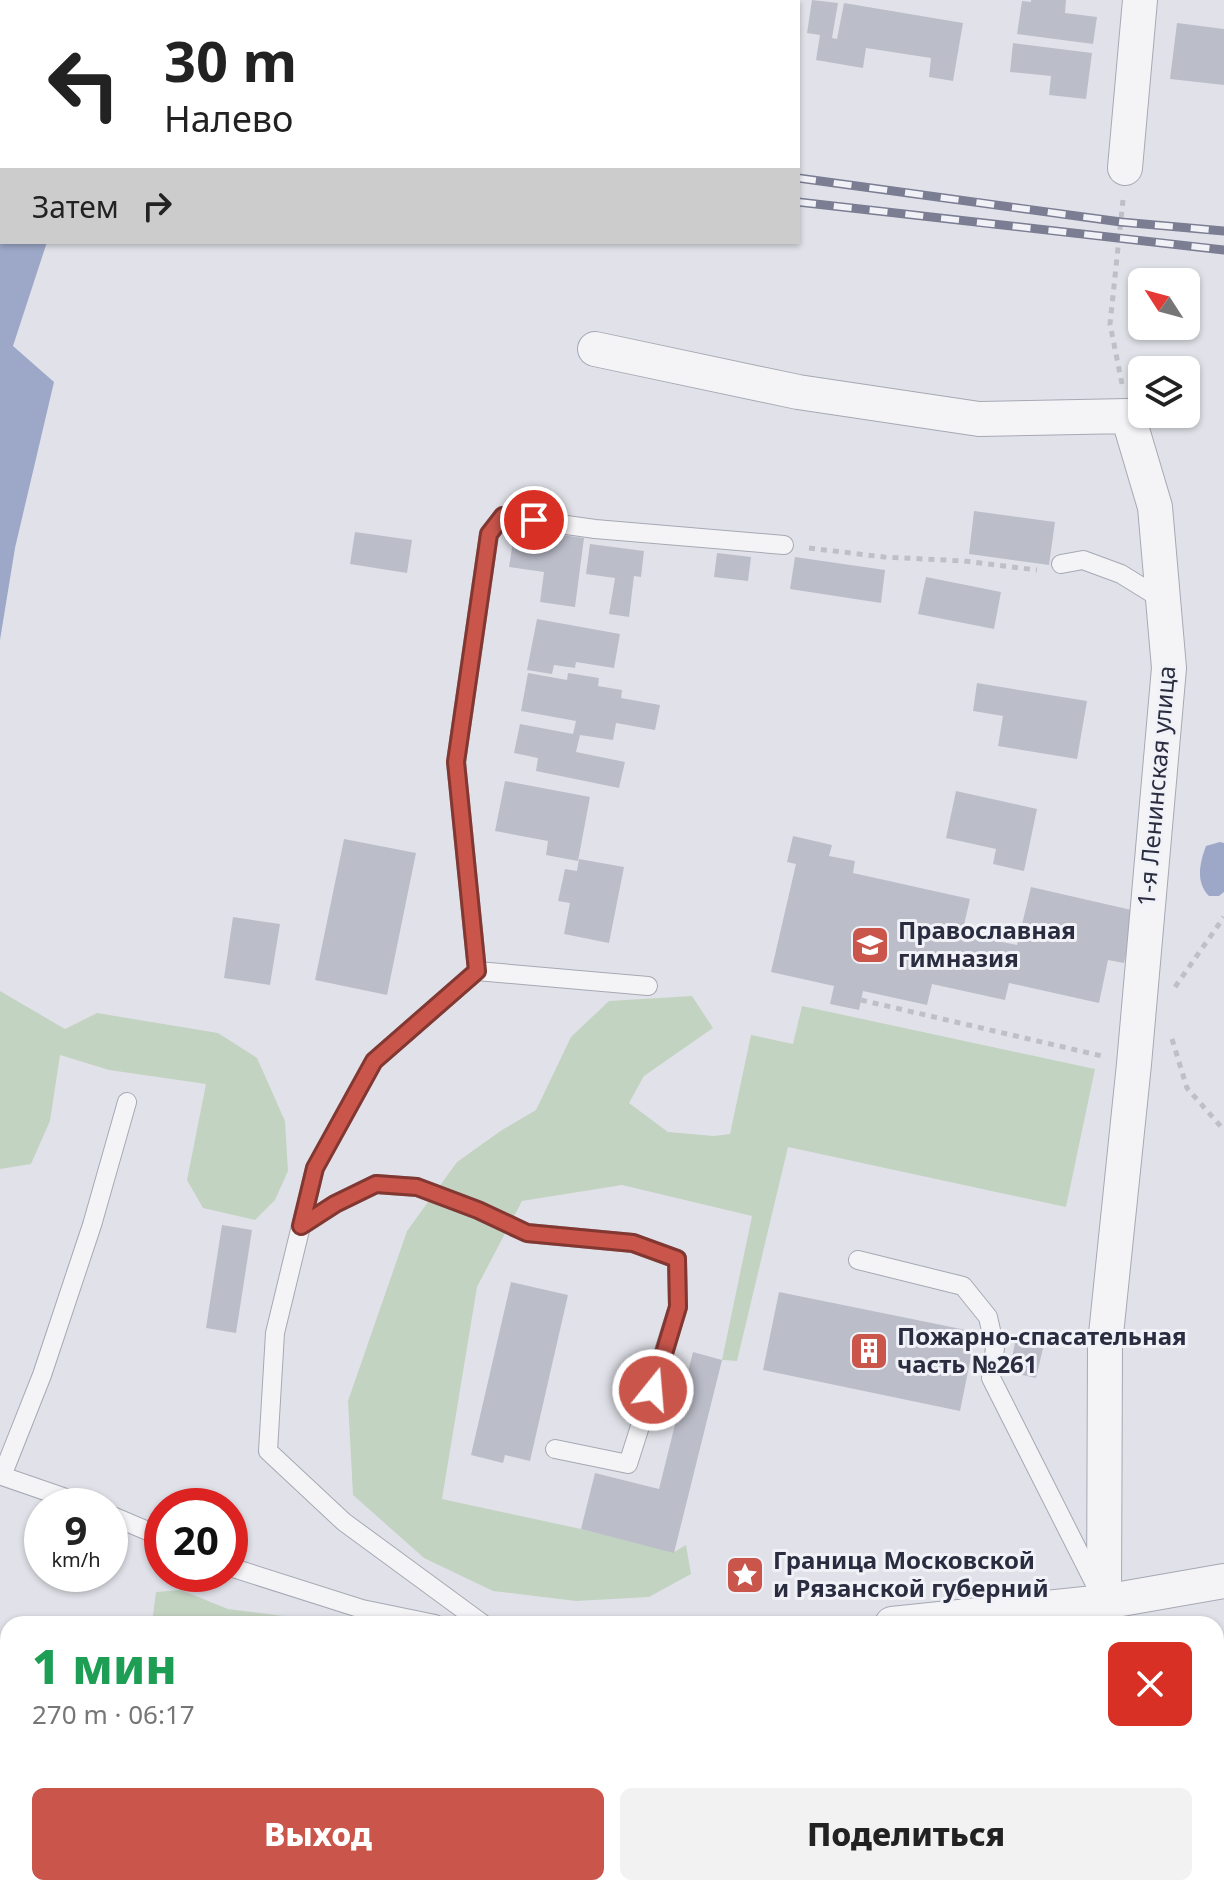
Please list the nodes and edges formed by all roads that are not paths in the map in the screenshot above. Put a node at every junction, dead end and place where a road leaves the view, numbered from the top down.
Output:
1 (1140, 0) edge
2 (1124, 184) road end
3 (595, 349) dead end
4 (784, 545) road end
5 (1061, 564) road end
6 (1163, 600) junction
7 (477, 971) junction
8 (648, 986) dead end
9 (127, 1102) dead end
10 (301, 1226) junction
11 (858, 1260) dead end
12 (555, 1449) dead end
13 (37, 1488) edge
14 (248, 1573) edge
15 (1224, 1581) edge
16 (1104, 1602) junction
17 (396, 1616) edge
18 (472, 1616) edge
19 (969, 1616) edge

1 - 2 street
3 - 6 street, 1-я Ленинская улица
4 - 7 lane
5 - 6 lane
6 - 16 street, 1-я Ленинская улица
7 - 8 lane
7 - 10 lane
9 - 13 lane
10 - 12 lane
10 - 18 lane
11 - 16 lane
14 - 17 lane
15 - 16 street
16 - 19 street

